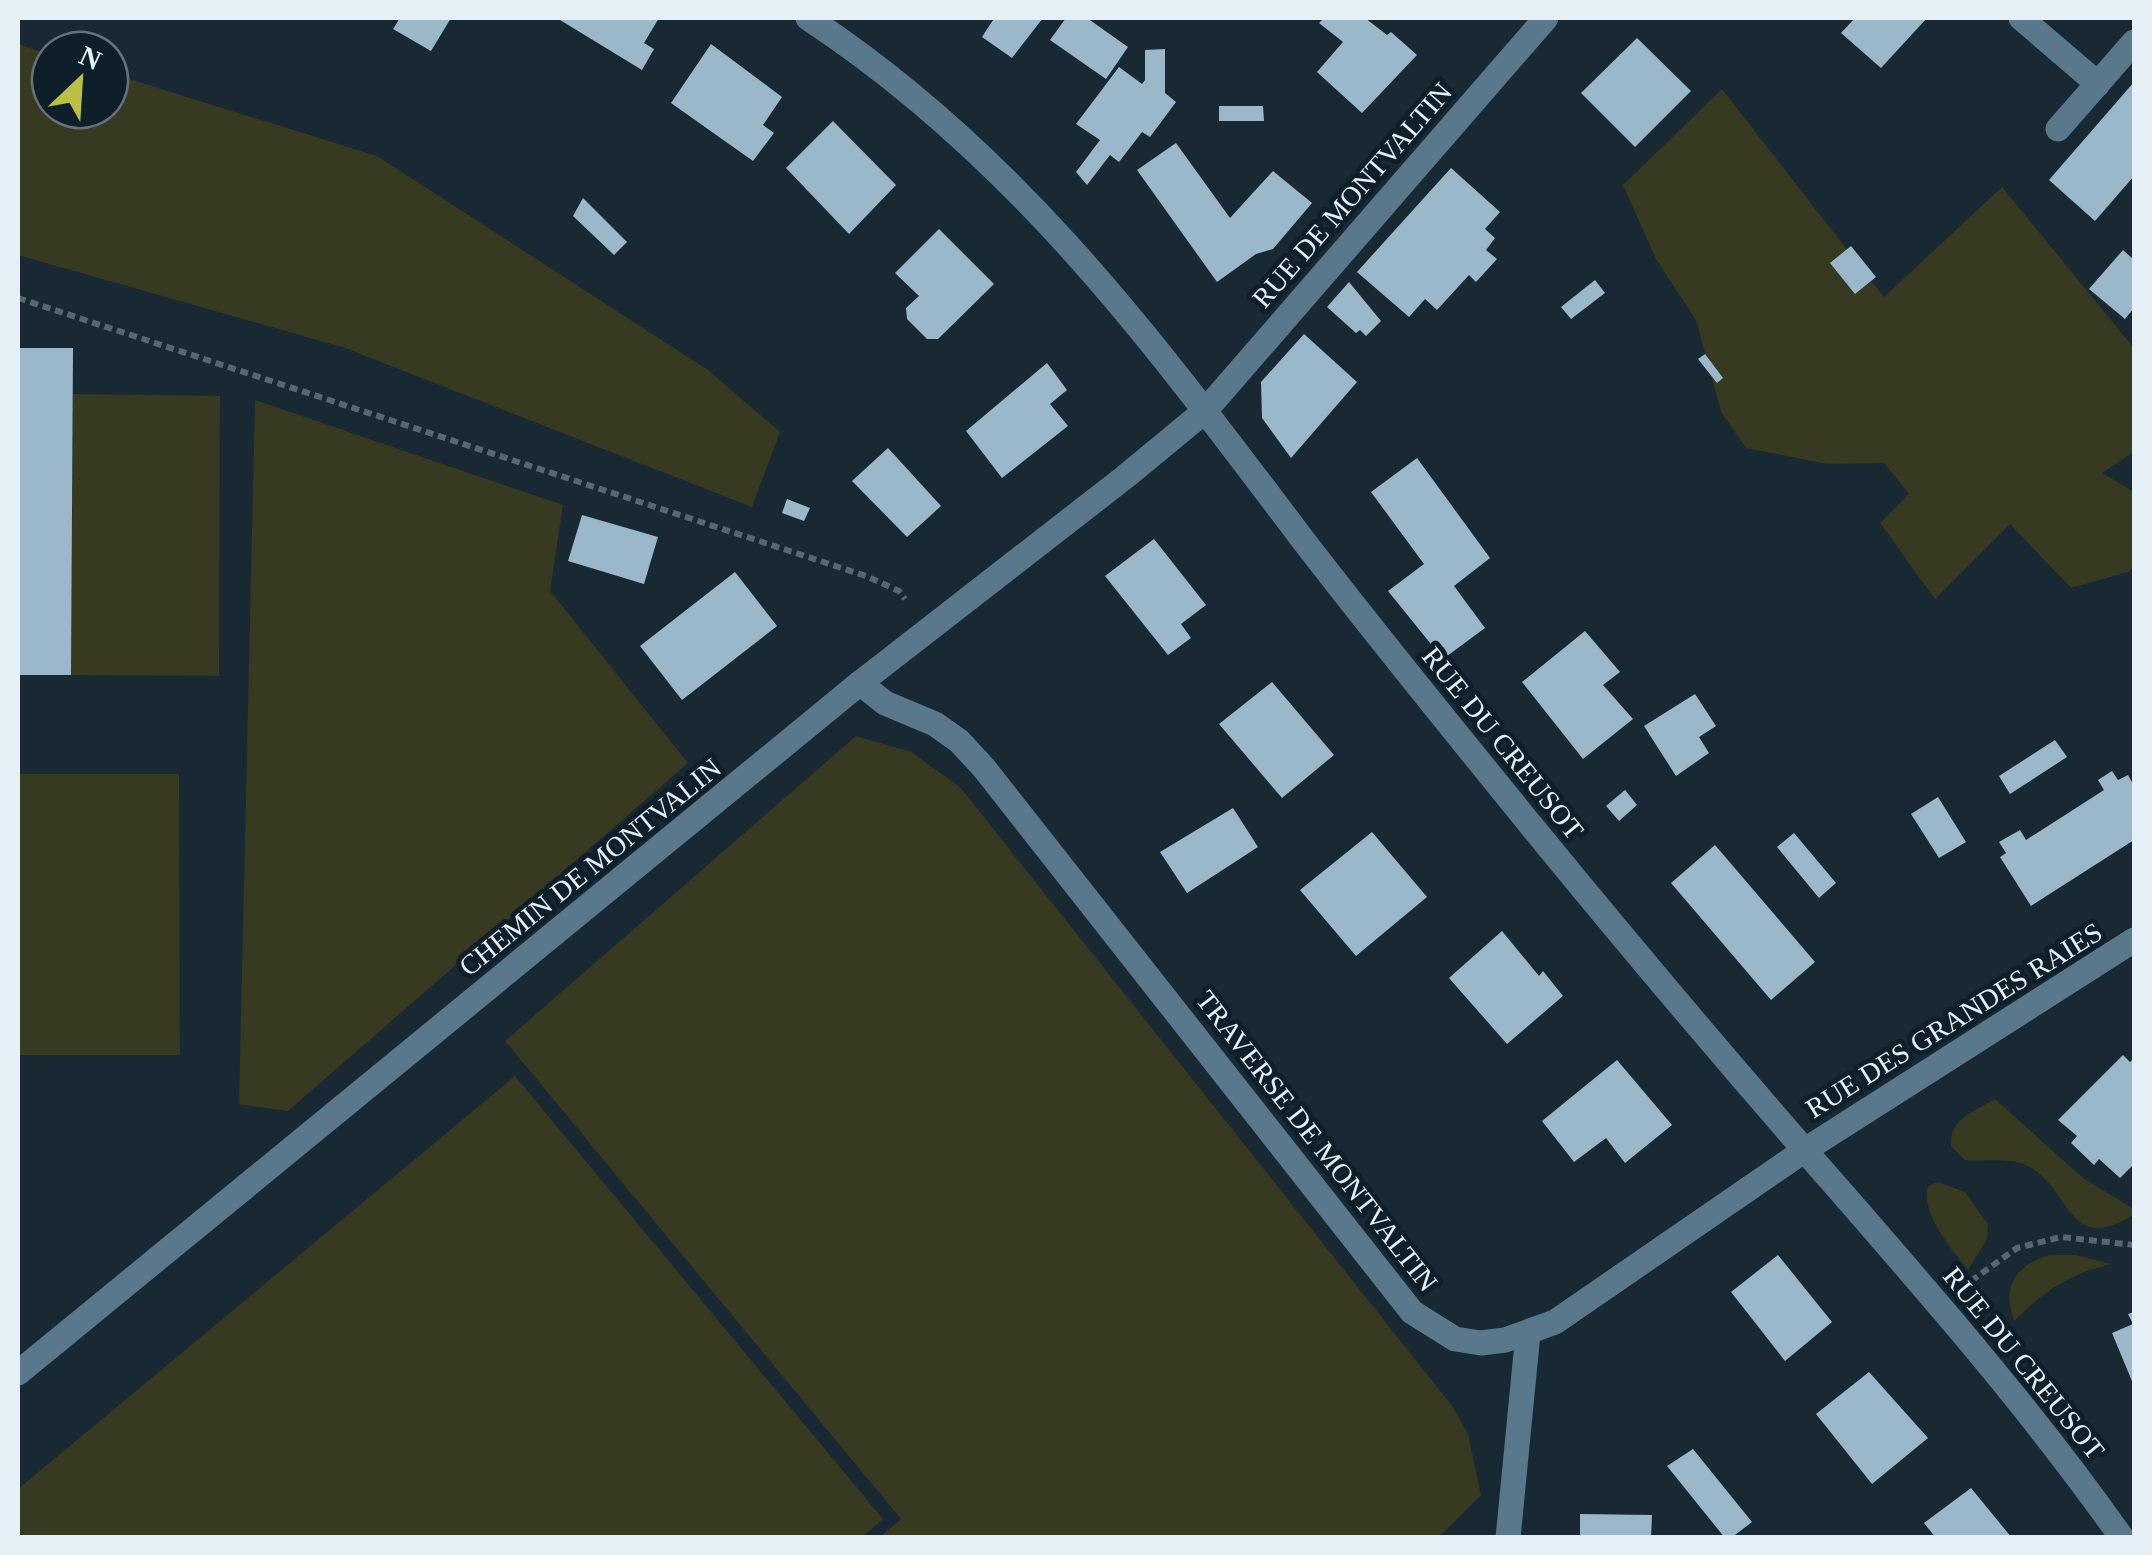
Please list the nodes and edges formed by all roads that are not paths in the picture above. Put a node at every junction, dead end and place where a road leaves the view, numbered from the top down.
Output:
1 (808, 18) edge
2 (1546, 18) edge
3 (2021, 18) edge
4 (2134, 42) edge
5 (2098, 84) junction
6 (2058, 130) dead end
7 (1204, 411) junction
8 (860, 683) junction
9 (2134, 940) edge
10 (1805, 1150) junction
11 (1528, 1334) junction
12 (18, 1373) edge
13 (1508, 1538) edge
14 (2122, 1538) edge

1 - 7 street, RUE DU CREUSOT
2 - 7 street, RUE DE MONTVALTIN
3 - 5 street
4 - 5 street
5 - 6 street
7 - 8 street, CHEMIN DE MONTVALIN
7 - 10 street, RUE DU CREUSOT
8 - 11 street, TRAVERSE DE MONTVALTIN
8 - 12 street, CHEMIN DE MONTVALIN
9 - 10 street, RUE DES GRANDES RAIES
10 - 11 street, TRAVERSE DE MONTVALTIN
10 - 14 street, RUE DU CREUSOT
11 - 13 street

